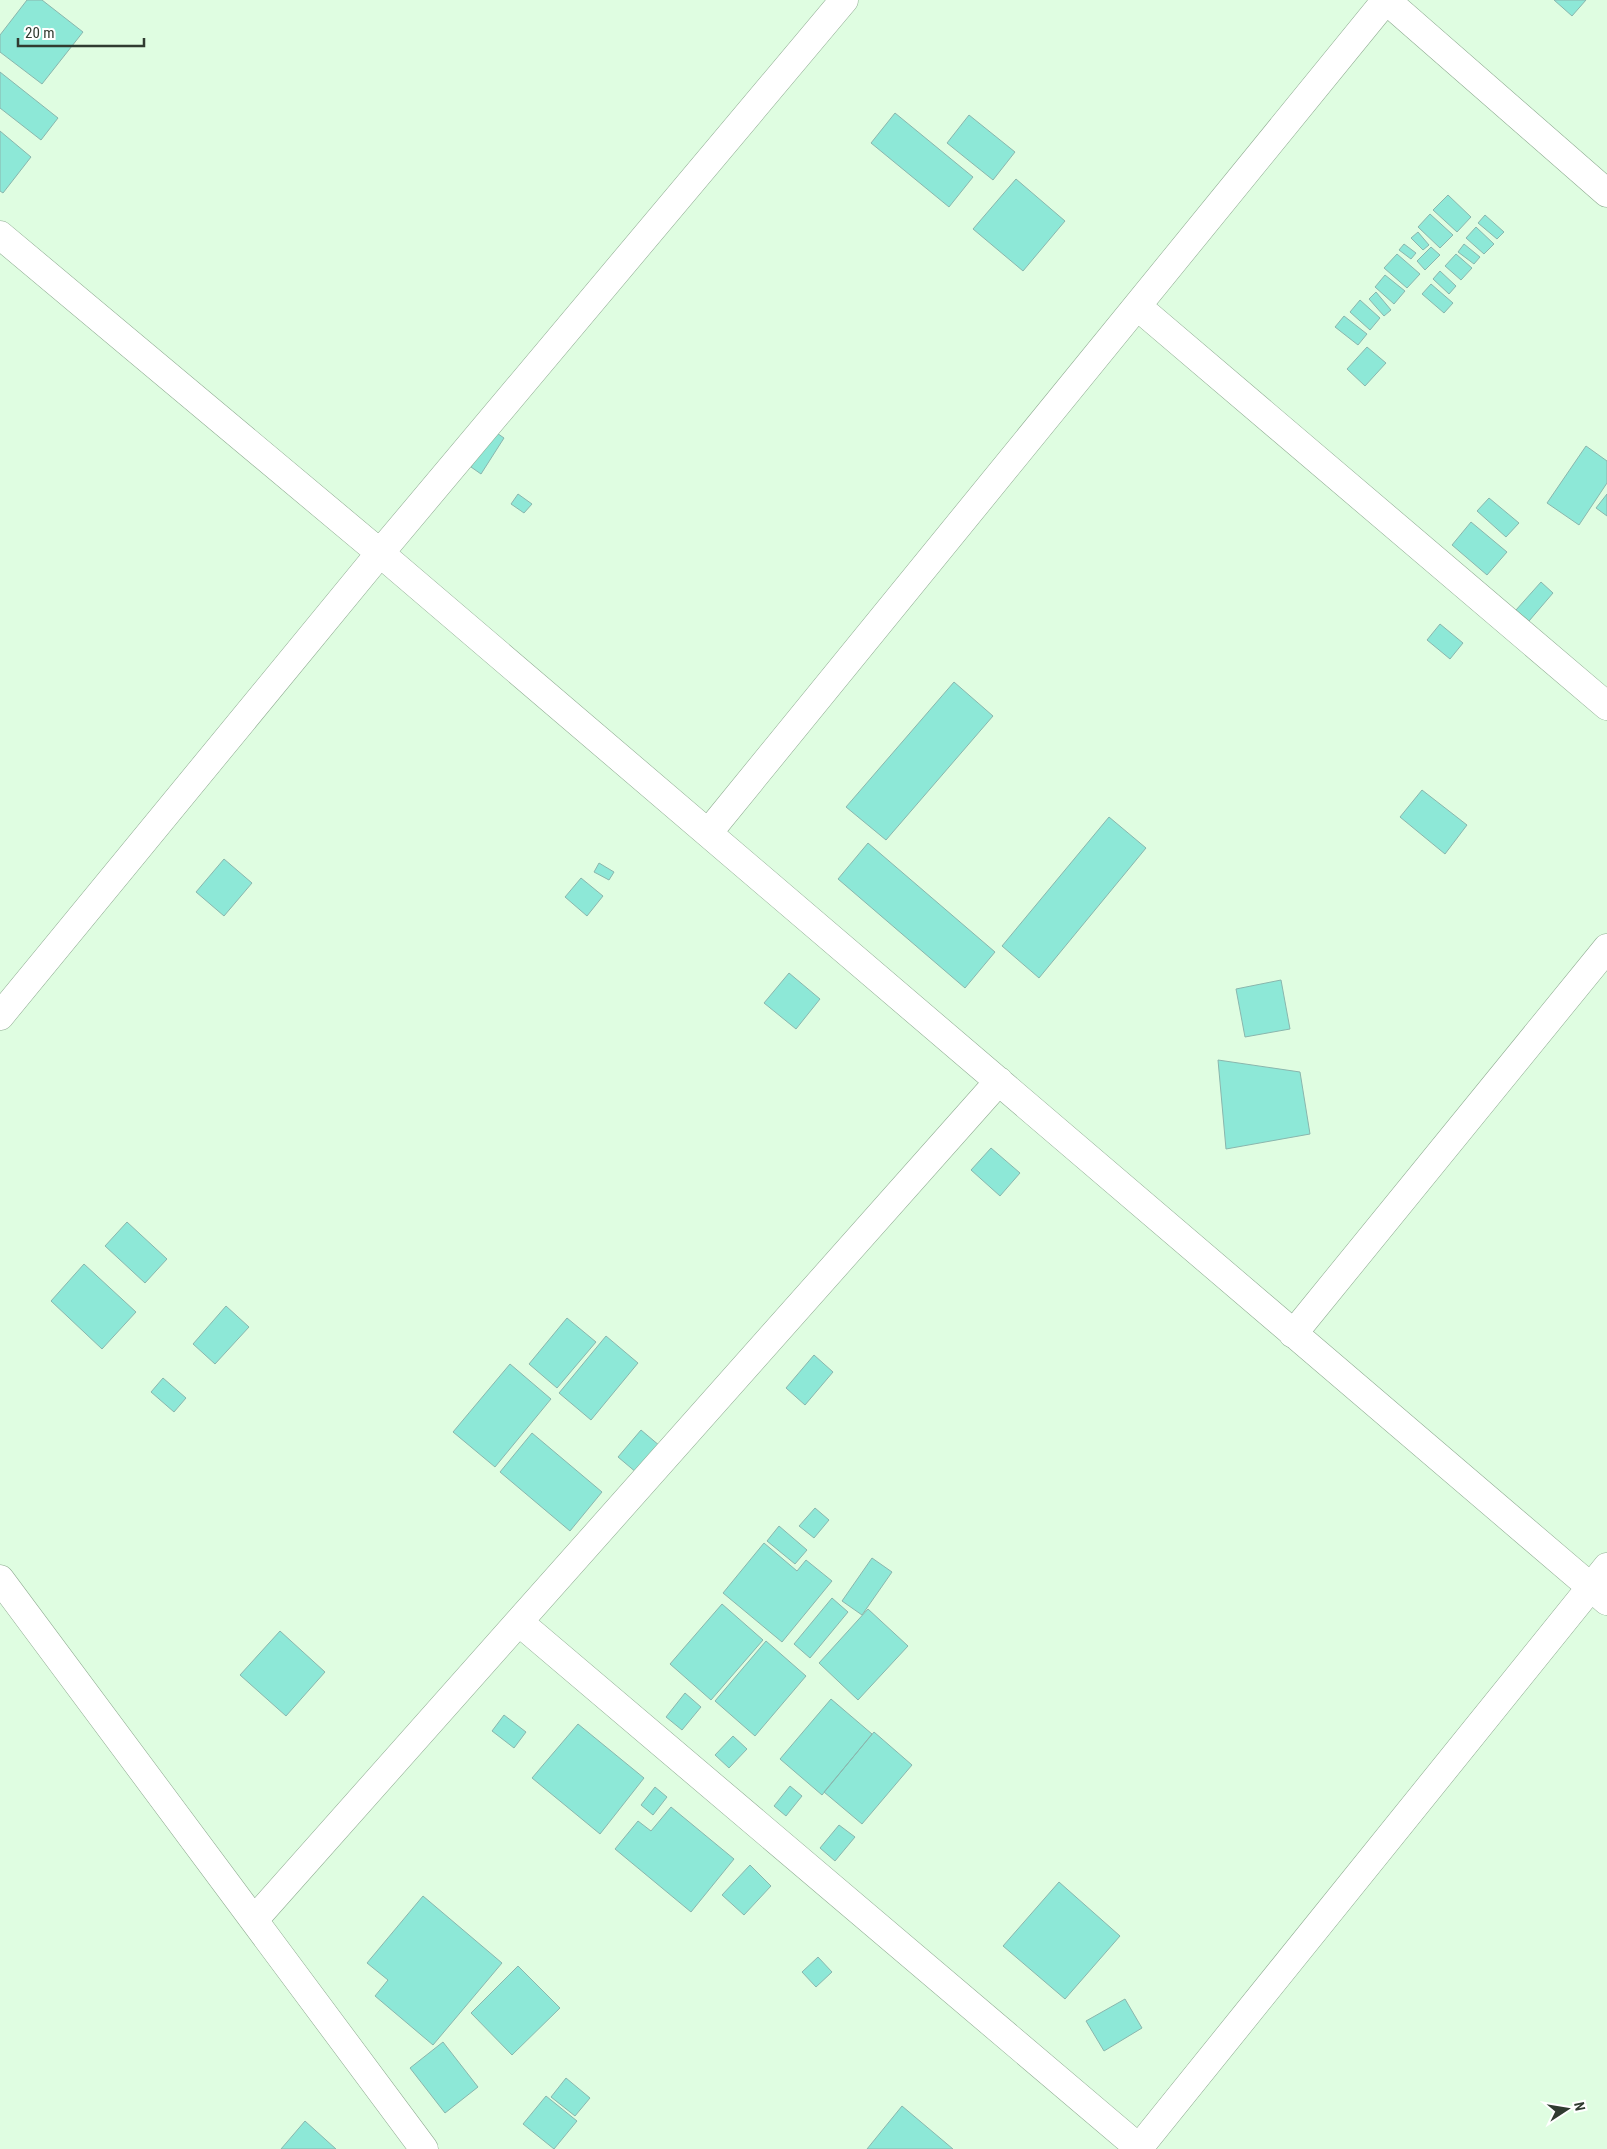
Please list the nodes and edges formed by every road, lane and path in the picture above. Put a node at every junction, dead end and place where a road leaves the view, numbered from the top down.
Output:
1 (844, 0) edge
2 (1386, 0) edge
3 (1607, 193) edge
4 (0, 235) edge
5 (1138, 306) junction
6 (380, 552) junction
7 (1607, 706) edge
8 (708, 833) junction
9 (1607, 948) edge
10 (0, 1016) edge
11 (999, 1081) junction
12 (1293, 1334) junction
13 (0, 1580) edge
14 (1601, 1585) edge
15 (519, 1622) junction
16 (254, 1920) junction
17 (1139, 2148) edge
18 (424, 2149) edge

1 - 6 street
2 - 3 street
2 - 5 street
4 - 6 street
5 - 7 street
5 - 8 street
6 - 8 street
6 - 10 street
8 - 11 street
9 - 12 street
11 - 12 street
11 - 15 street
12 - 14 street
13 - 16 street
14 - 17 street
15 - 16 street
15 - 17 street
16 - 18 street

